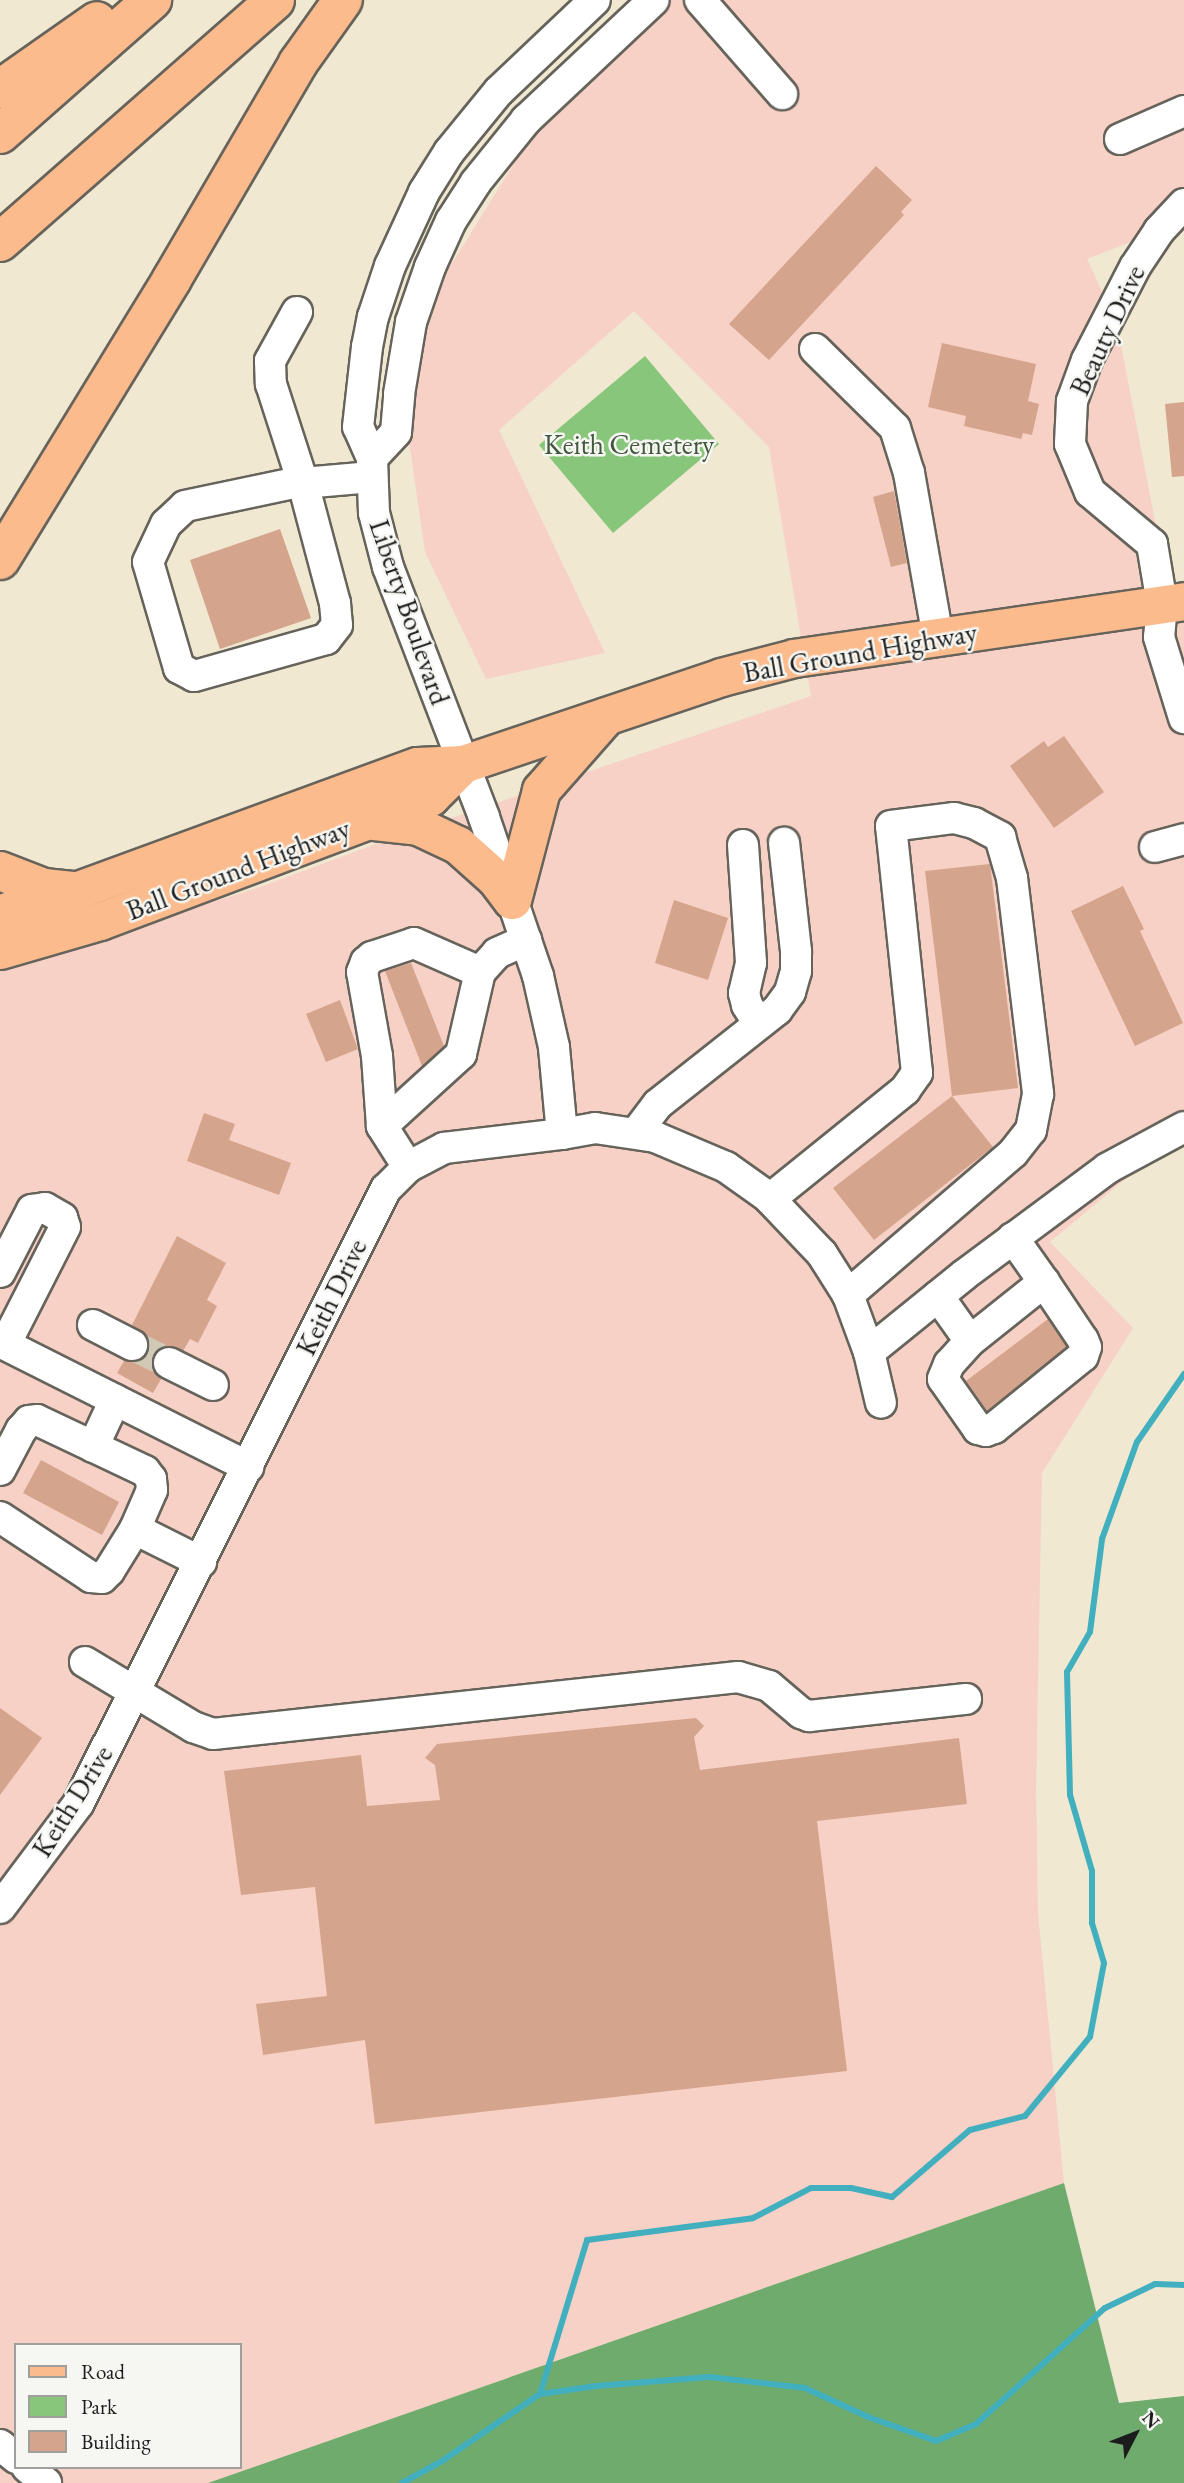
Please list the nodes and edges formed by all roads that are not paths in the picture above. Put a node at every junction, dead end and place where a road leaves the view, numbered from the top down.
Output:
1 (127, 0) edge
2 (152, 0) edge
3 (275, 0) edge
4 (342, 0) edge
5 (595, 0) edge
6 (654, 0) edge
7 (700, 0) edge
8 (0, 89) edge
9 (782, 94) dead end
10 (1184, 111) edge
11 (0, 134) edge
12 (1120, 139) dead end
13 (1184, 204) edge
14 (0, 243) edge
15 (297, 312) dead end
16 (815, 349) dead end
17 (372, 467) junction
18 (303, 483) junction
19 (0, 560) edge
20 (1173, 603) edge
21 (938, 636) junction
22 (1184, 656) edge
23 (606, 716) junction
24 (1184, 718) edge
25 (463, 764) junction
26 (366, 821) junction
27 (1184, 839) edge
28 (783, 843) dead end
29 (743, 845) dead end
30 (1155, 847) dead end
31 (0, 871) edge
32 (75, 891) junction
33 (512, 900) junction
34 (0, 913) edge
35 (526, 940) junction
36 (0, 950) edge
37 (480, 972) junction
38 (759, 1024) junction
39 (382, 1126) junction
40 (1184, 1127) edge
41 (562, 1133) junction
42 (636, 1133) junction
43 (408, 1167) junction
44 (770, 1199) junction
45 (1013, 1238) junction
46 (0, 1272) edge
47 (1044, 1282) junction
48 (848, 1296) junction
49 (938, 1296) junction
50 (12, 1303) edge
51 (93, 1325) dead end
52 (970, 1341) junction
53 (3, 1344) edge
54 (132, 1345) tunnel mouth
55 (869, 1352) junction
56 (170, 1363) tunnel mouth
57 (213, 1385) dead end
58 (116, 1400) junction
59 (881, 1402) dead end
60 (93, 1447) junction
61 (248, 1467) junction
62 (0, 1470) edge
63 (0, 1517) edge
64 (135, 1529) junction
65 (201, 1562) junction
66 (85, 1662) dead end
67 (135, 1691) junction
68 (967, 1699) dead end
69 (0, 1908) edge
70 (0, 2445) edge
71 (14, 2456) edge
72 (29, 2469) edge
73 (46, 2483) edge

1 - 8 highway
2 - 11 highway
3 - 14 highway
4 - 19 highway
5 - 17 street, Liberty Boulevard
6 - 17 street
7 - 9 street
10 - 12 street
13 - 20 street, Beauty Drive
15 - 18 street
16 - 21 street
17 - 18 street
17 - 25 street, Liberty Boulevard
18 - 18 street
20 - 21 main road, Ball Ground Highway
20 - 22 street
20 - 24 street
21 - 23 main road, Ball Ground Highway
23 - 25 main road, Ball Ground Highway
23 - 33 main road
25 - 26 main road, Ball Ground Highway
25 - 32 main road, Ball Ground Highway
25 - 33 street
26 - 33 main road
26 - 36 main road, Ball Ground Highway
27 - 30 street
28 - 38 street
29 - 38 street
31 - 32 highway
32 - 34 main road, Ball Ground Highway
33 - 35 street
35 - 37 street
35 - 41 street
37 - 39 street
37 - 39 street
38 - 42 street
39 - 43 street
40 - 45 street
41 - 42 street, Keith Drive
41 - 43 street, Keith Drive
42 - 44 street, Keith Drive
43 - 61 street, Keith Drive
44 - 48 street, Keith Drive
44 - 48 street
45 - 47 street
45 - 49 street
46 - 50 street
47 - 52 street
47 - 52 street
48 - 55 street, Keith Drive
49 - 52 street
49 - 55 street
50 - 53 street
51 - 54 street
53 - 58 street
55 - 59 street, Keith Drive
56 - 57 street
58 - 60 street
58 - 61 street
60 - 62 street
60 - 64 street
61 - 65 street, Keith Drive
63 - 64 street
64 - 65 street
65 - 67 street, Keith Drive
66 - 67 street
67 - 68 street
67 - 69 street, Keith Drive
70 - 71 street
72 - 73 street

